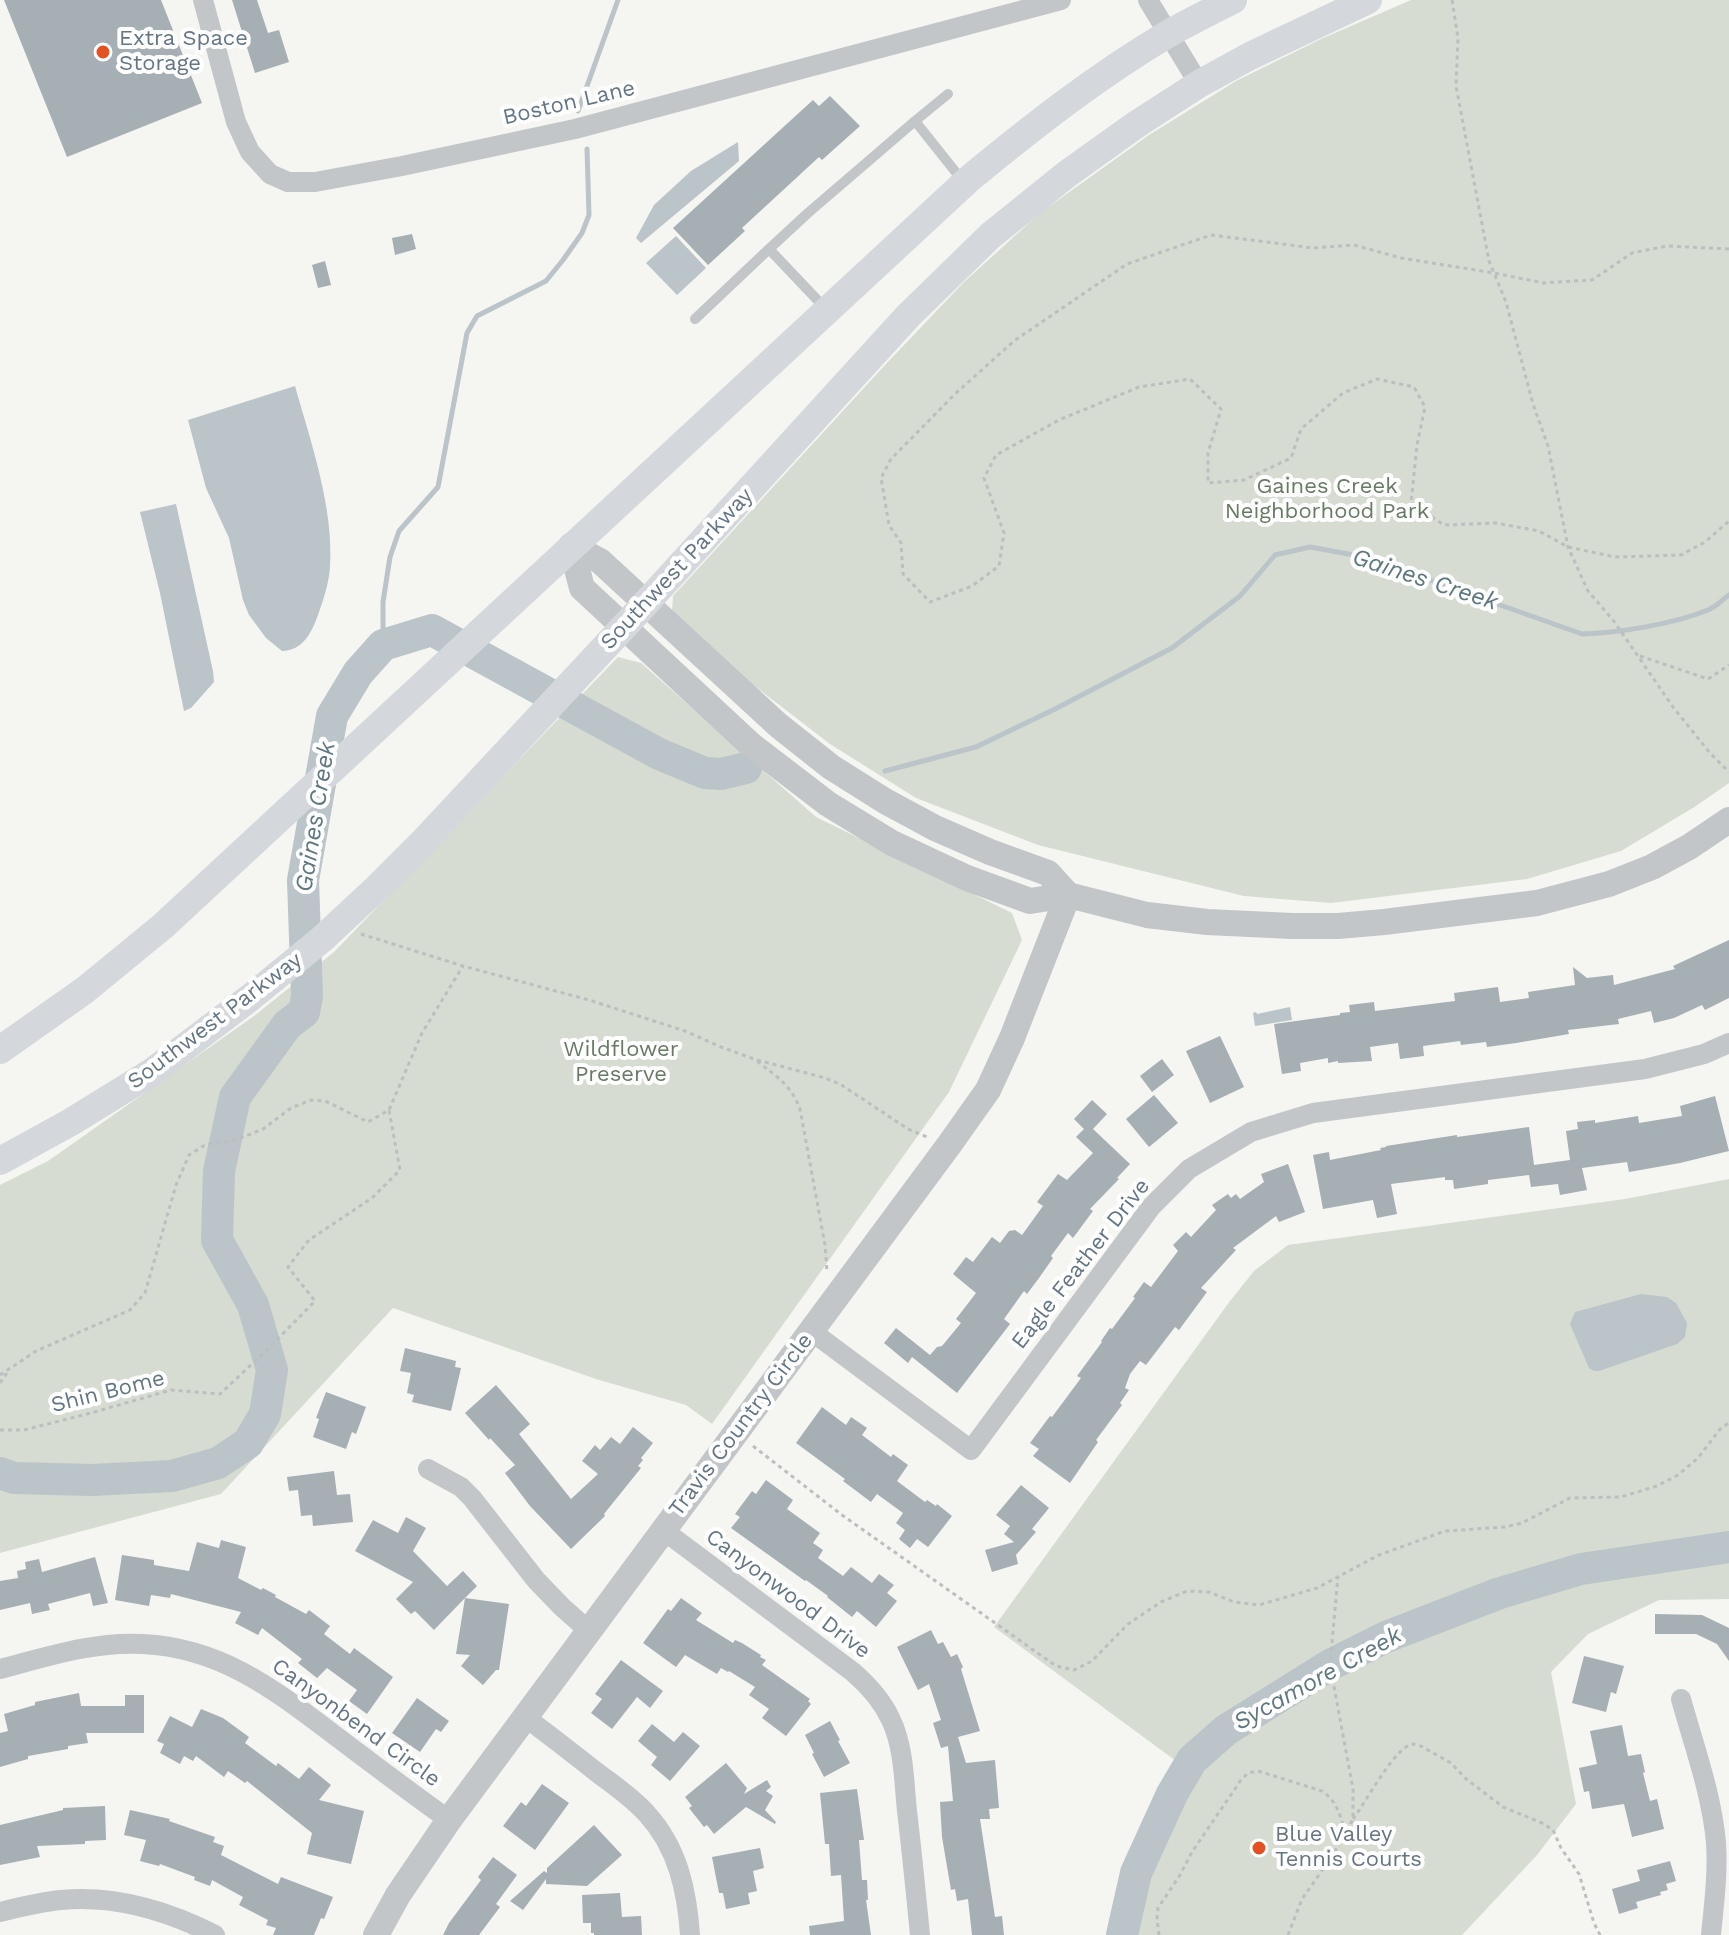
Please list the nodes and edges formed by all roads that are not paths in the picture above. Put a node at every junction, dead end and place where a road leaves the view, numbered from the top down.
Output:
1 (203, 0) edge
2 (1061, 0) edge
3 (1148, 0) edge
4 (1233, 0) edge
5 (1368, 0) edge
6 (1169, 33) junction
7 (1199, 84) junction
8 (948, 94) dead end
9 (915, 121) junction
10 (964, 183) junction
11 (769, 249) junction
12 (826, 310) junction
13 (695, 319) dead end
14 (571, 546) junction
15 (646, 603) junction
16 (623, 627) junction
17 (1729, 820) edge
18 (1068, 895) junction
19 (1729, 1043) edge
20 (0, 1050) edge
21 (0, 1161) edge
22 (811, 1331) junction
23 (428, 1469) dead end
24 (663, 1530) junction
25 (589, 1631) junction
26 (0, 1669) edge
27 (1681, 1699) dead end
28 (525, 1717) junction
29 (449, 1820) junction
30 (0, 1912) edge
31 (215, 1935) edge
32 (376, 1935) edge
33 (690, 1935) edge
34 (920, 1935) edge
35 (1711, 1935) edge

1 - 2 street, Boston Lane
3 - 6 street
4 - 6 main road
5 - 7 main road, Southwest Parkway
6 - 7 street
6 - 10 main road
7 - 15 main road, Southwest Parkway
8 - 9 lane
9 - 10 lane
9 - 11 lane
10 - 12 main road
11 - 12 lane
11 - 13 lane
12 - 14 main road
14 - 15 street
14 - 16 street
14 - 20 main road
15 - 16 main road, Southwest Parkway
15 - 18 street
16 - 18 street
16 - 21 main road, Southwest Parkway
17 - 18 street
18 - 22 street, Travis Country Circle
19 - 22 street, Eagle Feather Drive
22 - 24 street, Travis Country Circle
23 - 25 street
24 - 25 street, Travis Country Circle
24 - 34 street, Canyonwood Drive
25 - 28 street, Travis Country Circle
26 - 29 street, Canyonbend Circle
27 - 35 street
28 - 29 street, Travis Country Circle
28 - 33 street
29 - 32 street, Travis Country Circle
30 - 31 street

